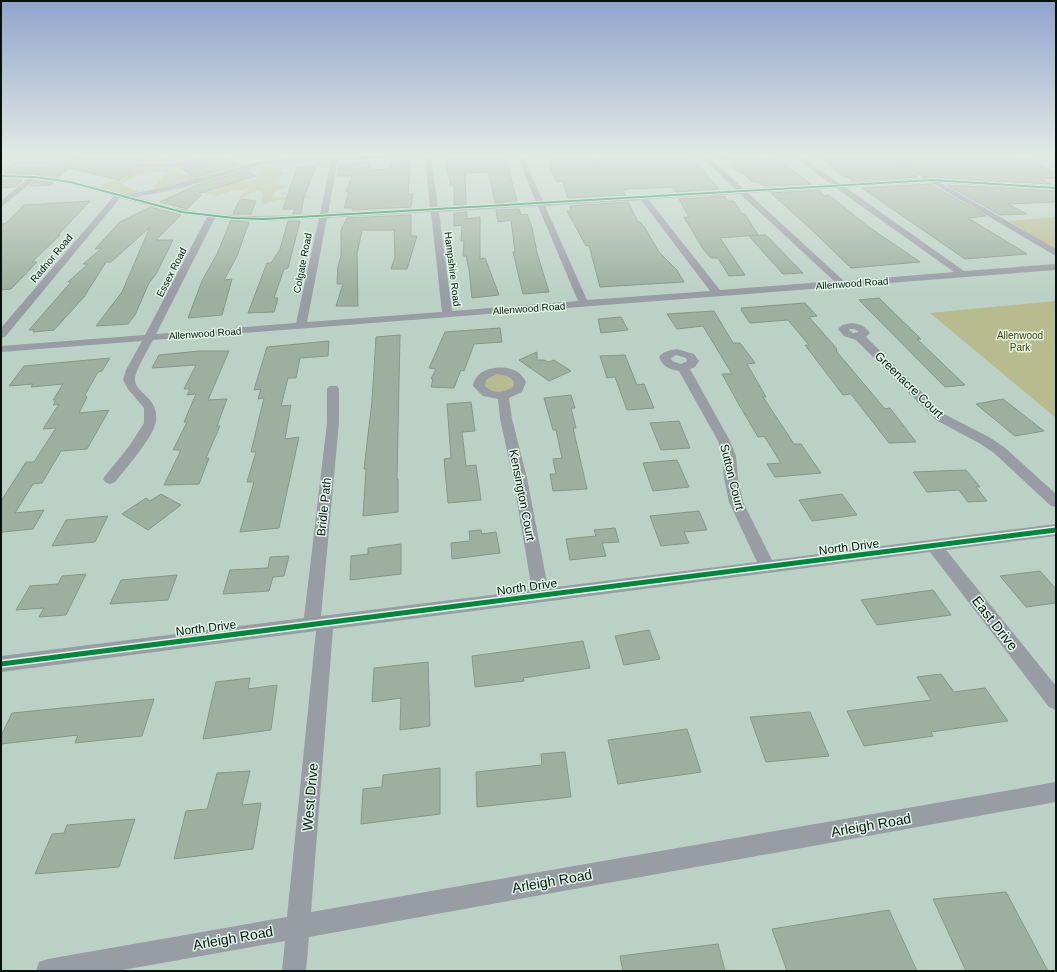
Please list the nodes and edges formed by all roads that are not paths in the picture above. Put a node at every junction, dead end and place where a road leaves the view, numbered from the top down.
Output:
1 (115, 201) edge
2 (142, 201) edge
3 (326, 201) edge
4 (433, 201) edge
5 (586, 201) edge
6 (646, 201) edge
7 (753, 201) edge
8 (860, 201) edge
9 (969, 201) edge
10 (541, 204) junction
11 (434, 210) junction
12 (212, 216) junction
13 (323, 216) junction
14 (1056, 252) edge
15 (1056, 267) edge
16 (962, 274) junction
17 (842, 284) junction
18 (717, 293) junction
19 (584, 304) junction
20 (447, 314) junction
21 (301, 326) junction
22 (1, 335) edge
23 (859, 337) dead end
24 (149, 338) junction
25 (1, 349) edge
26 (683, 368) dead end
27 (333, 389) dead end
28 (502, 395) dead end
29 (110, 479) dead end
30 (1056, 502) edge
31 (1056, 530) edge
32 (934, 546) junction
33 (768, 567) junction
34 (541, 596) junction
35 (318, 623) junction
36 (1, 664) edge
37 (1056, 701) edge
38 (1056, 792) edge
39 (298, 926) junction
40 (48, 971) edge
41 (294, 971) edge

1 - 22 street, Radnor Road
2 - 12 street
3 - 13 street, Colgate Road
4 - 11 street, Hampshire Road
5 - 10 street
6 - 18 street
7 - 17 street
8 - 16 street
9 - 14 street
10 - 11 street
10 - 19 street
11 - 13 street
11 - 20 street, Hampshire Road
12 - 13 street
12 - 24 street, Essex Road
13 - 21 street, Colgate Road
15 - 16 street, Allenwood Road
16 - 17 street, Allenwood Road
17 - 18 street, Allenwood Road
18 - 19 street, Allenwood Road
19 - 20 street, Allenwood Road
20 - 21 street, Allenwood Road
21 - 24 street, Allenwood Road
23 - 30 street, Greenacre Court
24 - 25 street, Allenwood Road
24 - 29 street, Essex Road
26 - 33 street, Sutton Court
27 - 35 street, Bridle Path
28 - 34 street, Kensington Court
31 - 32 street, North Drive
32 - 33 street, North Drive
32 - 37 street, East Drive
33 - 34 street, North Drive
34 - 35 street, North Drive
35 - 36 street, North Drive
35 - 39 street, West Drive
38 - 39 street, Arleigh Road
39 - 40 street, Arleigh Road
39 - 41 street, West Drive

